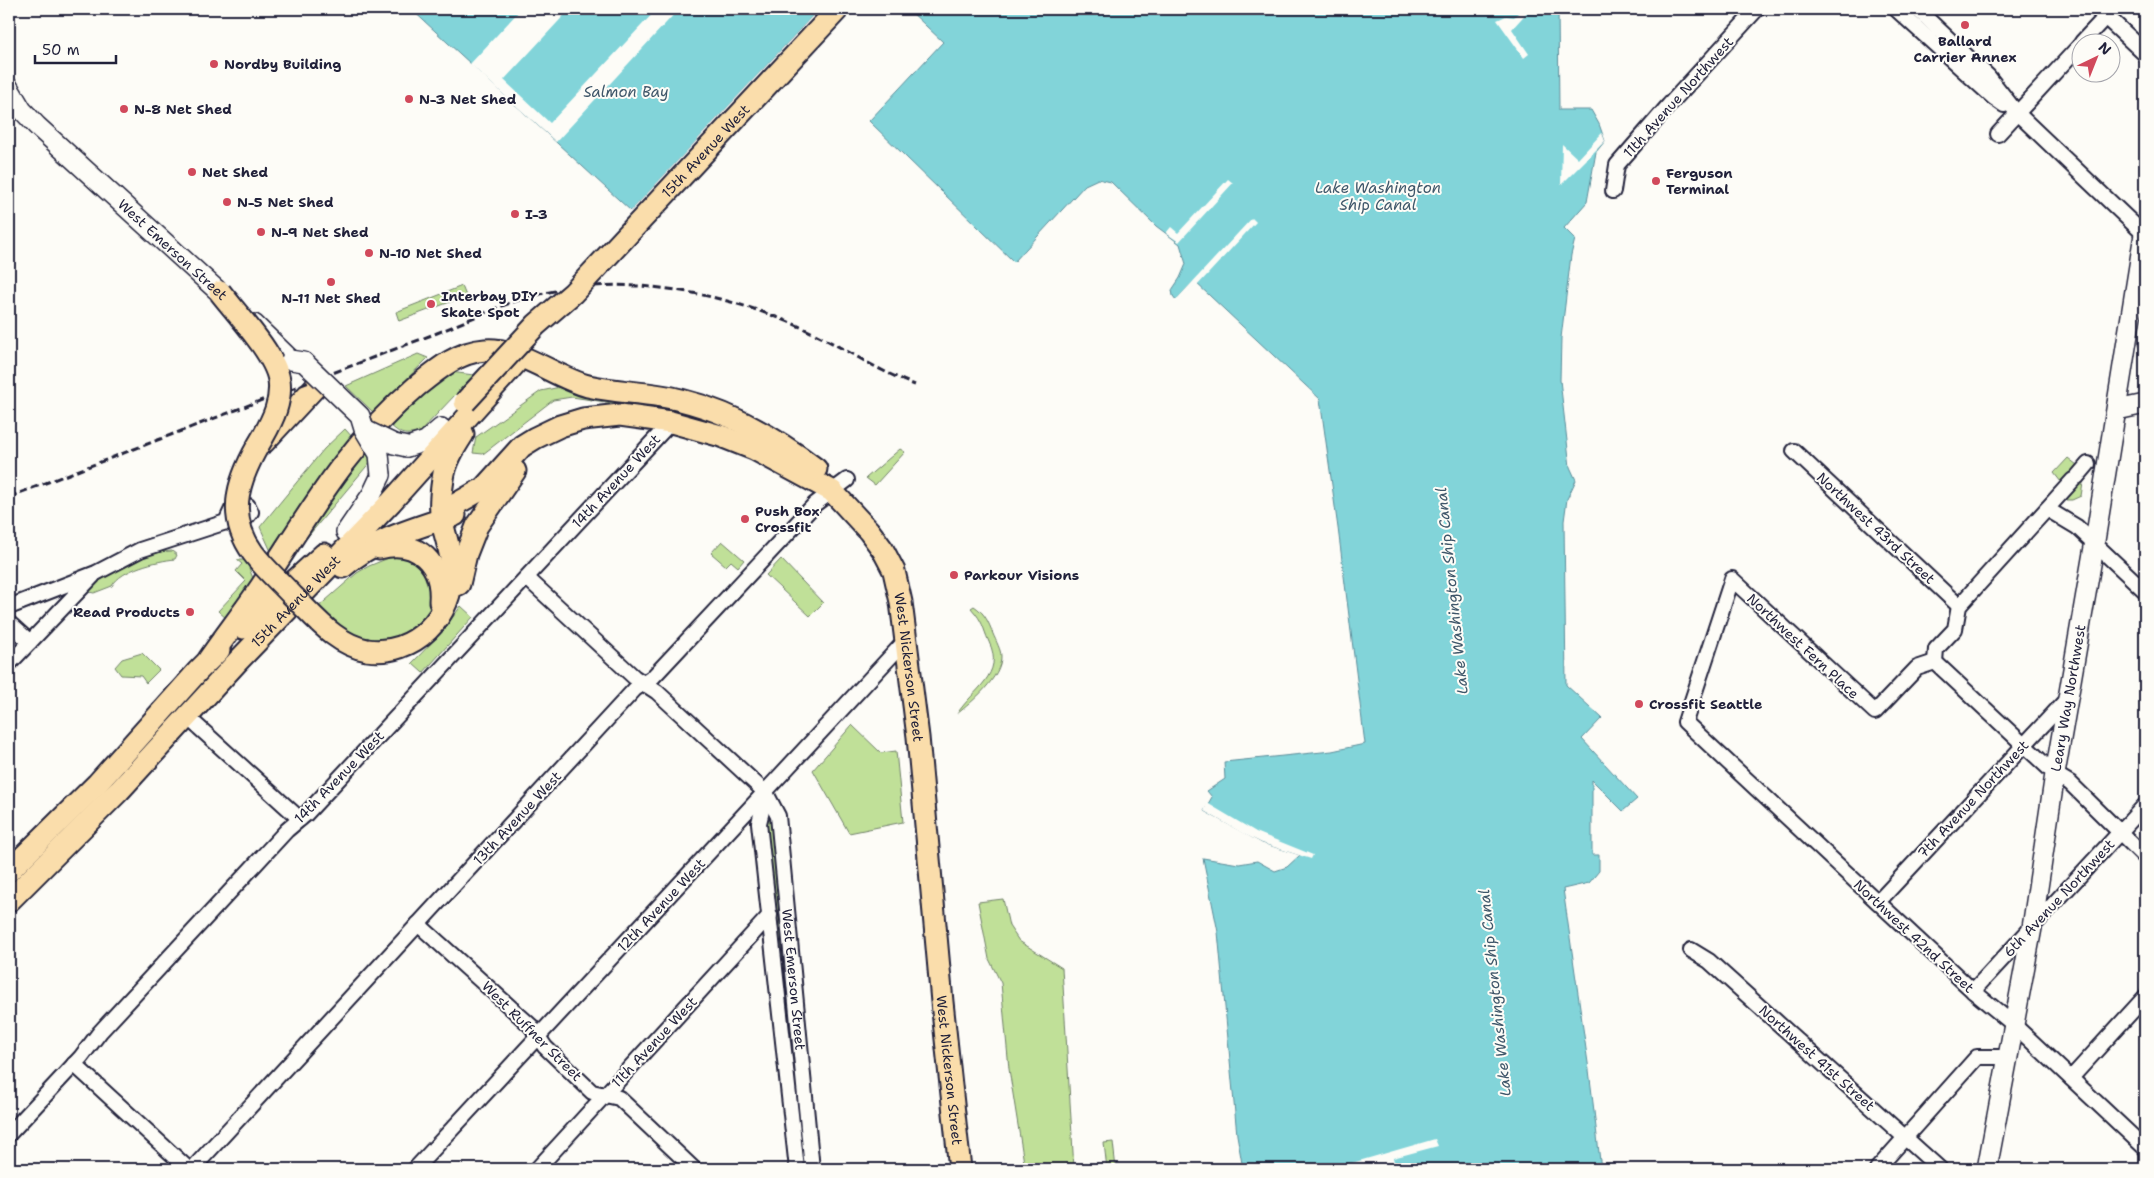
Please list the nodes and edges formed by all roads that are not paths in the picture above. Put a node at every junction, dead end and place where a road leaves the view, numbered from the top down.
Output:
1 (838, 9) edge
2 (1757, 9) edge
3 (1896, 9) edge
4 (1917, 9) edge
5 (2106, 11) edge
6 (2090, 32) edge
7 (2145, 53) edge
8 (2072, 54) edge
9 (9, 88) edge
10 (2017, 113) junction
11 (1998, 134) dead end
12 (1613, 191) dead end
13 (2145, 233) edge
14 (220, 292) junction
15 (573, 293) junction
16 (291, 360) junction
17 (316, 385) junction
18 (2145, 404) edge
19 (472, 409) junction
20 (2117, 410) junction
21 (671, 422) junction
22 (441, 428) junction
23 (364, 429) junction
24 (455, 447) junction
25 (1794, 451) dead end
26 (252, 456) junction
27 (2088, 464) dead end
28 (509, 468) junction
29 (839, 486) junction
30 (2047, 509) junction
31 (441, 519) junction
32 (226, 522) dead end
33 (346, 532) junction
34 (2095, 543) junction
35 (363, 552) junction
36 (96, 573) junction
37 (527, 578) junction
38 (2145, 591) edge
39 (1959, 606) junction
40 (9, 607) edge
41 (436, 622) junction
42 (9, 623) edge
43 (906, 640) junction
44 (30, 642) junction
45 (256, 642) junction
46 (209, 659) junction
47 (1935, 662) junction
48 (9, 664) edge
49 (644, 683) junction
50 (2068, 698) junction
51 (186, 718) junction
52 (1685, 722) joint
53 (2023, 744) junction
54 (2055, 774) junction
55 (766, 793) junction
56 (2145, 805) edge
57 (300, 820) junction
58 (2120, 833) junction
59 (2145, 857) edge
60 (9, 871) edge
61 (11, 899) edge
62 (1878, 902) junction
63 (770, 915) junction
64 (418, 924) junction
65 (2032, 928) junction
66 (1691, 950) dead end
67 (1973, 991) junction
68 (2145, 998) edge
69 (2013, 1024) junction
70 (537, 1037) junction
71 (2006, 1057) junction
72 (74, 1064) junction
73 (2071, 1078) junction
74 (604, 1096) junction
75 (9, 1134) edge
76 (1906, 1137) junction
77 (2145, 1148) edge
78 (191, 1167) edge
79 (415, 1169) edge
80 (537, 1169) edge
81 (694, 1169) edge
82 (797, 1169) edge
83 (812, 1169) edge
84 (960, 1169) edge
85 (1877, 1169) edge
86 (1940, 1169) edge
87 (1987, 1169) edge

1 - 15 main road, 15th Avenue West, bridge
2 - 12 street, 11th Avenue Northwest
3 - 10 street
4 - 10 street
5 - 6 street
5 - 7 street
8 - 10 street
9 - 14 main road, West Emerson Street
10 - 11 street
10 - 13 street
13 - 20 main road, Leary Way Northwest
14 - 16 main road, West Emerson Street, bridge
14 - 26 main road, bridge
15 - 19 main road, 15th Avenue West, bridge
15 - 19 main road, 15th Avenue West, bridge
16 - 17 main road, West Emerson Street
16 - 23 main road, West Emerson Street, bridge
17 - 23 main road, West Emerson Street
17 - 26 main road, bridge
18 - 20 main road
19 - 22 main road, 15th Avenue West
19 - 24 main road
19 - 45 main road, 15th Avenue West
20 - 34 main road, Leary Way Northwest
21 - 28 main road, West Nickerson Street
21 - 29 main road, West Nickerson Street
21 - 37 street, 14th Avenue West
22 - 23 main road, West Emerson Street, bridge
22 - 33 main road, 15th Avenue West
23 - 33 main road, West Emerson Street, bridge
24 - 28 main road
24 - 31 main road
25 - 39 street, Northwest 43rd Street
26 - 41 main road, bridge
27 - 30 street
28 - 31 main road
28 - 41 main road
29 - 43 main road, West Nickerson Street
29 - 46 main road
29 - 49 street, 13th Avenue West
30 - 34 street
30 - 39 street
31 - 35 main road
31 - 41 main road
32 - 36 street
33 - 46 main road, 15th Avenue West
34 - 38 street
34 - 50 main road, Leary Way Northwest
35 - 41 main road
35 - 45 main road
36 - 40 street
36 - 44 street
37 - 49 street, West Emerson Street
37 - 57 street, 14th Avenue West
39 - 47 street
42 - 44 street
43 - 55 street, 12th Avenue West
43 - 84 main road, West Nickerson Street
44 - 48 street
45 - 51 main road, 15th Avenue West
46 - 60 main road, 15th Avenue West
47 - 52 street, Northwest Fern Place
47 - 53 street
49 - 55 street, West Emerson Street
49 - 64 street, 13th Avenue West
50 - 53 street, 7th Avenue Northwest
50 - 54 main road, Leary Way Northwest
51 - 57 street
51 - 61 main road, 15th Avenue West
52 - 62 street, Northwest 42nd Street
53 - 54 street
53 - 62 street, 7th Avenue Northwest
54 - 58 street
54 - 65 main road, Leary Way Northwest
55 - 63 street, West Emerson Street
55 - 70 street, 12th Avenue West
55 - 83 street, West Emerson Street
56 - 58 street, 6th Avenue Northwest
57 - 72 street, 14th Avenue West
58 - 59 street
58 - 65 street, 6th Avenue Northwest
62 - 67 street, Northwest 42nd Street
63 - 74 street, 11th Avenue West
63 - 82 street, West Emerson Street
64 - 70 street, West Ruffner Street
64 - 78 street, 13th Avenue West
65 - 67 street, 6th Avenue Northwest
65 - 69 main road, Leary Way Northwest
66 - 76 street, Northwest 41st Street
67 - 69 street, Northwest 42nd Street
68 - 73 street
69 - 71 main road, Leary Way Northwest
69 - 73 street, Northwest 42nd Street
70 - 74 street, West Ruffner Street
70 - 79 street, 12th Avenue West
71 - 76 street
71 - 87 main road, Leary Way Northwest
72 - 75 street, 14th Avenue West
72 - 78 street
73 - 77 street, Northwest 42nd Street
74 - 80 street, 11th Avenue West
74 - 81 street, West Ruffner Street
76 - 85 street
76 - 86 street, Northwest 41st Street

